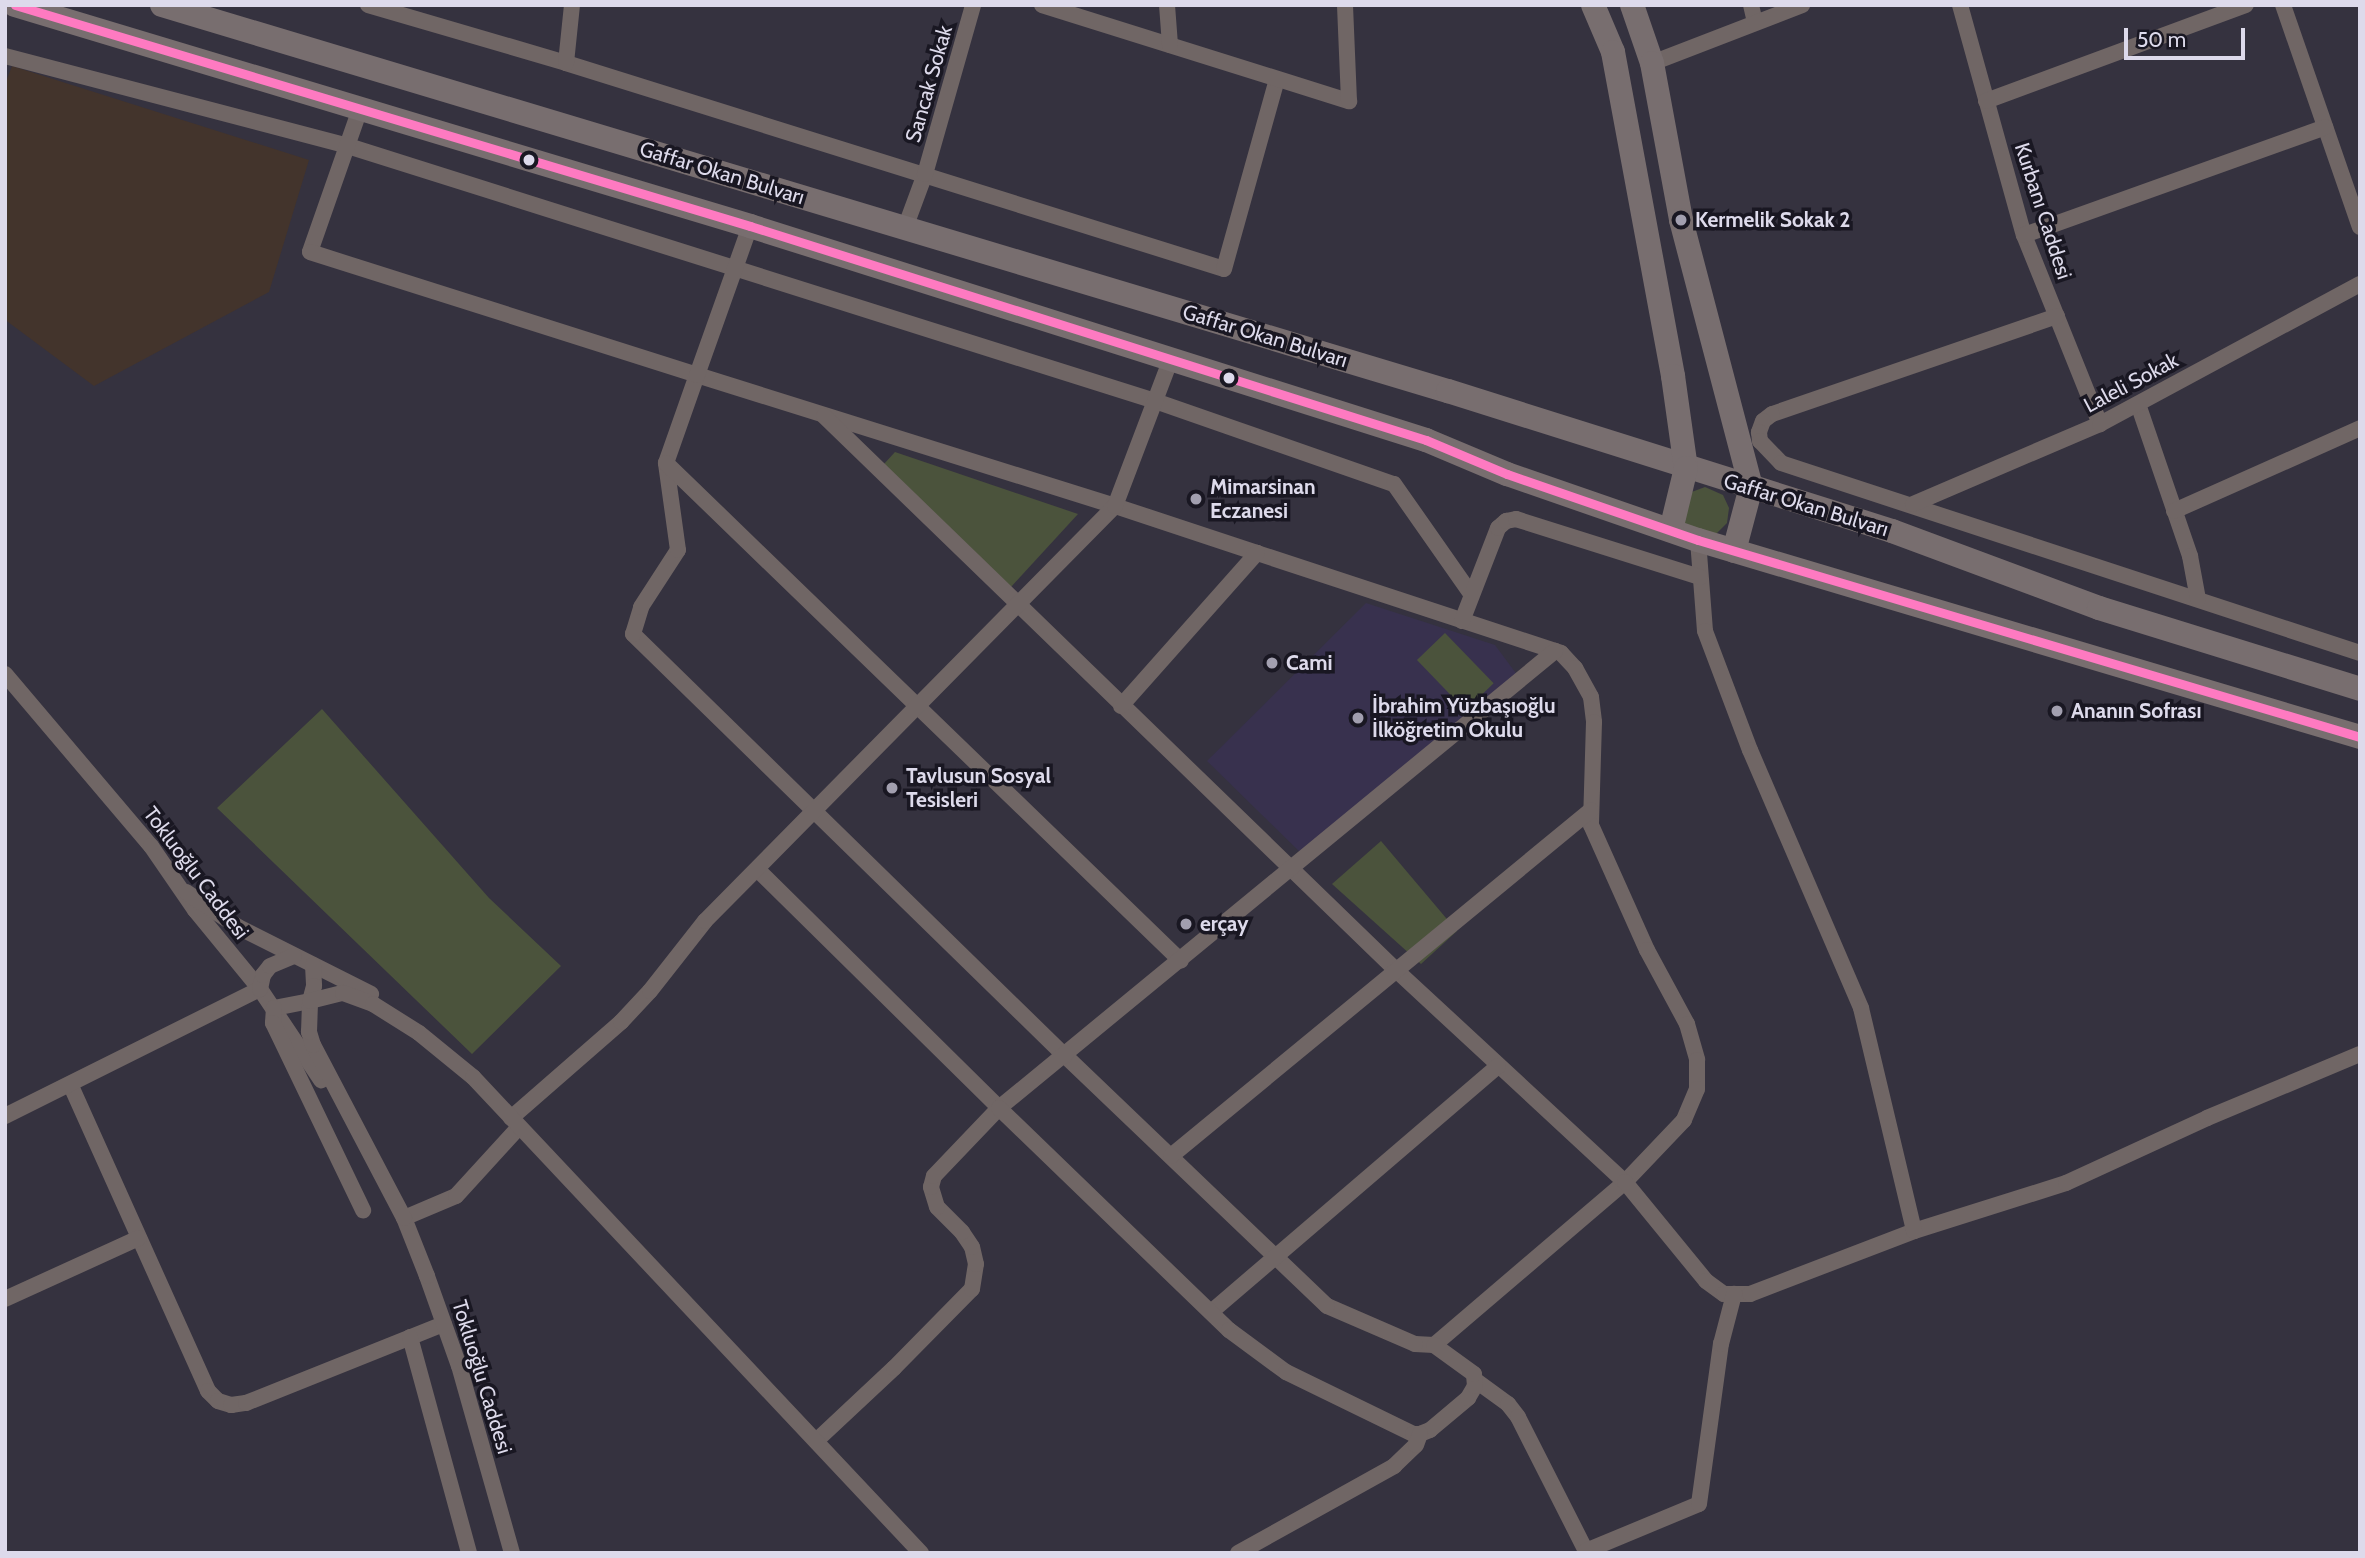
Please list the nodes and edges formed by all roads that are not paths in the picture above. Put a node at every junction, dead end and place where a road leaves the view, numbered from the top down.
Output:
1 (15, 5) edge
2 (162, 5) edge
3 (368, 5) edge
4 (572, 5) edge
5 (973, 5) edge
6 (1042, 5) edge
7 (1167, 5) edge
8 (1345, 5) edge
9 (1593, 5) edge
10 (1632, 5) edge
11 (1751, 5) edge
12 (1802, 5) edge
13 (1960, 5) edge
14 (2246, 5) edge
15 (2283, 5) edge
16 (229, 16) edge
17 (1755, 23) junction
18 (1170, 45) junction
19 (5, 56) edge
20 (566, 63) junction
21 (1652, 63) junction
22 (1277, 79) junction
23 (1986, 101) junction
24 (360, 109) junction
25 (2325, 127) junction
26 (348, 146) junction
27 (925, 174) junction
28 (750, 226) junction
29 (2360, 227) edge
30 (905, 228) junction
31 (2024, 235) junction
32 (735, 270) junction
33 (2360, 284) edge
34 (2057, 316) junction
35 (1170, 361) junction
36 (697, 376) junction
37 (1155, 401) junction
38 (2138, 404) junction
39 (822, 414) junction
40 (2100, 424) junction
41 (2360, 428) edge
42 (666, 463) junction
43 (1686, 468) junction
44 (1751, 487) junction
45 (1913, 504) junction
46 (1115, 506) junction
47 (2175, 511) junction
48 (1671, 530) junction
49 (1698, 540) junction
50 (1734, 551) junction
51 (1257, 553) junction
52 (1700, 577) junction
53 (1471, 594) junction
54 (2198, 599) junction
55 (1018, 606) junction
56 (1462, 621) junction
57 (1555, 651) junction
58 (2360, 653) edge
59 (5, 674) edge
60 (2360, 689) edge
61 (1121, 706) junction
62 (918, 708) junction
63 (2360, 737) edge
64 (1591, 810) junction
65 (815, 813) junction
66 (1292, 869) junction
67 (759, 871) junction
68 (184, 890) junction
69 (294, 956) junction
70 (1181, 961) junction
71 (313, 965) junction
72 (1398, 971) junction
73 (260, 989) junction
74 (310, 1001) junction
75 (274, 1008) junction
76 (391, 1013) junction
77 (2360, 1054) edge
78 (1065, 1056) junction
79 (1498, 1066) junction
80 (71, 1086) junction
81 (344, 1105) junction
82 (999, 1108) junction
83 (5, 1116) edge
84 (515, 1122) junction
85 (1171, 1156) junction
86 (1625, 1182) junction
87 (363, 1210) dead end
88 (404, 1217) junction
89 (1914, 1231) junction
90 (139, 1238) junction
91 (1276, 1256) junction
92 (1734, 1294) junction
93 (5, 1299) edge
94 (1212, 1312) junction
95 (444, 1324) junction
96 (410, 1337) junction
97 (1434, 1345) junction
98 (1475, 1380) junction
99 (1420, 1434) junction
100 (816, 1441) junction
101 (1583, 1552) edge
102 (469, 1553) edge
103 (512, 1553) edge
104 (921, 1553) edge
105 (1238, 1553) edge

1 - 24 highway, Gaffar Okan Bulvarı
2 - 16 highway, Gaffar Okan Bulvarı
3 - 20 street
4 - 20 street
5 - 27 street, Sancak Sokak
6 - 18 street
7 - 18 street
8 - 22 street
9 - 43 highway
10 - 21 highway
11 - 17 street
12 - 17 street
13 - 23 street, Kurbanı Caddesi
14 - 23 street
15 - 25 street
16 - 30 highway, Gaffar Okan Bulvarı
17 - 21 street
18 - 22 street
19 - 26 street
20 - 27 street
21 - 44 highway
22 - 27 street
23 - 31 street, Kurbanı Caddesi
24 - 26 street
24 - 28 highway, Gaffar Okan Bulvarı
25 - 29 street
25 - 31 street
26 - 32 street
26 - 36 street
27 - 30 street, Sancak Sokak
28 - 32 street
28 - 35 highway, Gaffar Okan Bulvarı
30 - 43 highway, Gaffar Okan Bulvarı
31 - 34 street, Kurbanı Caddesi
32 - 36 street
32 - 37 street
33 - 38 street, Laleli Sokak
34 - 40 street, Kurbanı Caddesi
34 - 45 street
35 - 37 street
35 - 48 highway, Gaffar Okan Bulvarı
36 - 39 street
36 - 42 street
37 - 46 street
37 - 53 street
38 - 40 street, Laleli Sokak
38 - 47 street
39 - 46 street
39 - 55 street
40 - 45 street, Laleli Sokak
41 - 47 street
42 - 62 street
42 - 65 street
43 - 44 highway, Gaffar Okan Bulvarı
43 - 48 highway
44 - 50 highway
44 - 60 highway, Gaffar Okan Bulvarı
45 - 54 street
46 - 51 street
46 - 55 street
47 - 54 street
48 - 49 highway, Gaffar Okan Bulvarı
49 - 50 highway, Gaffar Okan Bulvarı
49 - 52 street
50 - 63 highway, Gaffar Okan Bulvarı
51 - 56 street
51 - 61 street
52 - 53 street
52 - 89 street
53 - 56 street
54 - 58 street
55 - 61 street
55 - 62 street
56 - 57 street
57 - 64 street
57 - 66 street
59 - 68 street, Tokluoğlu Caddesi
61 - 66 street
62 - 65 street
62 - 70 street
64 - 72 street
64 - 86 street
65 - 67 street
65 - 78 street
66 - 70 street
66 - 72 street
67 - 82 street
67 - 84 street
68 - 69 street
68 - 73 street, Tokluoğlu Caddesi
69 - 71 street
69 - 73 street
70 - 78 street
71 - 74 street
71 - 76 street
72 - 79 street
72 - 85 street
73 - 75 street, Tokluoğlu Caddesi
73 - 80 street
74 - 75 street
74 - 76 street
74 - 81 street, Tokluoğlu Caddesi
75 - 81 street, Tokluoğlu Caddesi
75 - 87 street
76 - 84 street
77 - 89 street
78 - 82 street
78 - 85 street
79 - 86 street
79 - 91 street
80 - 83 street
80 - 90 street
81 - 88 street, Tokluoğlu Caddesi
82 - 94 street
82 - 100 street
84 - 88 street
84 - 100 street
85 - 91 street
86 - 92 street
86 - 97 street
88 - 95 street, Tokluoğlu Caddesi
89 - 92 street
90 - 93 street
90 - 96 street
91 - 94 street
91 - 97 street
92 - 101 street
94 - 99 street
95 - 96 street
95 - 103 street, Tokluoğlu Caddesi
96 - 102 street
97 - 98 street
98 - 99 street
98 - 101 street
99 - 105 street
100 - 104 street

